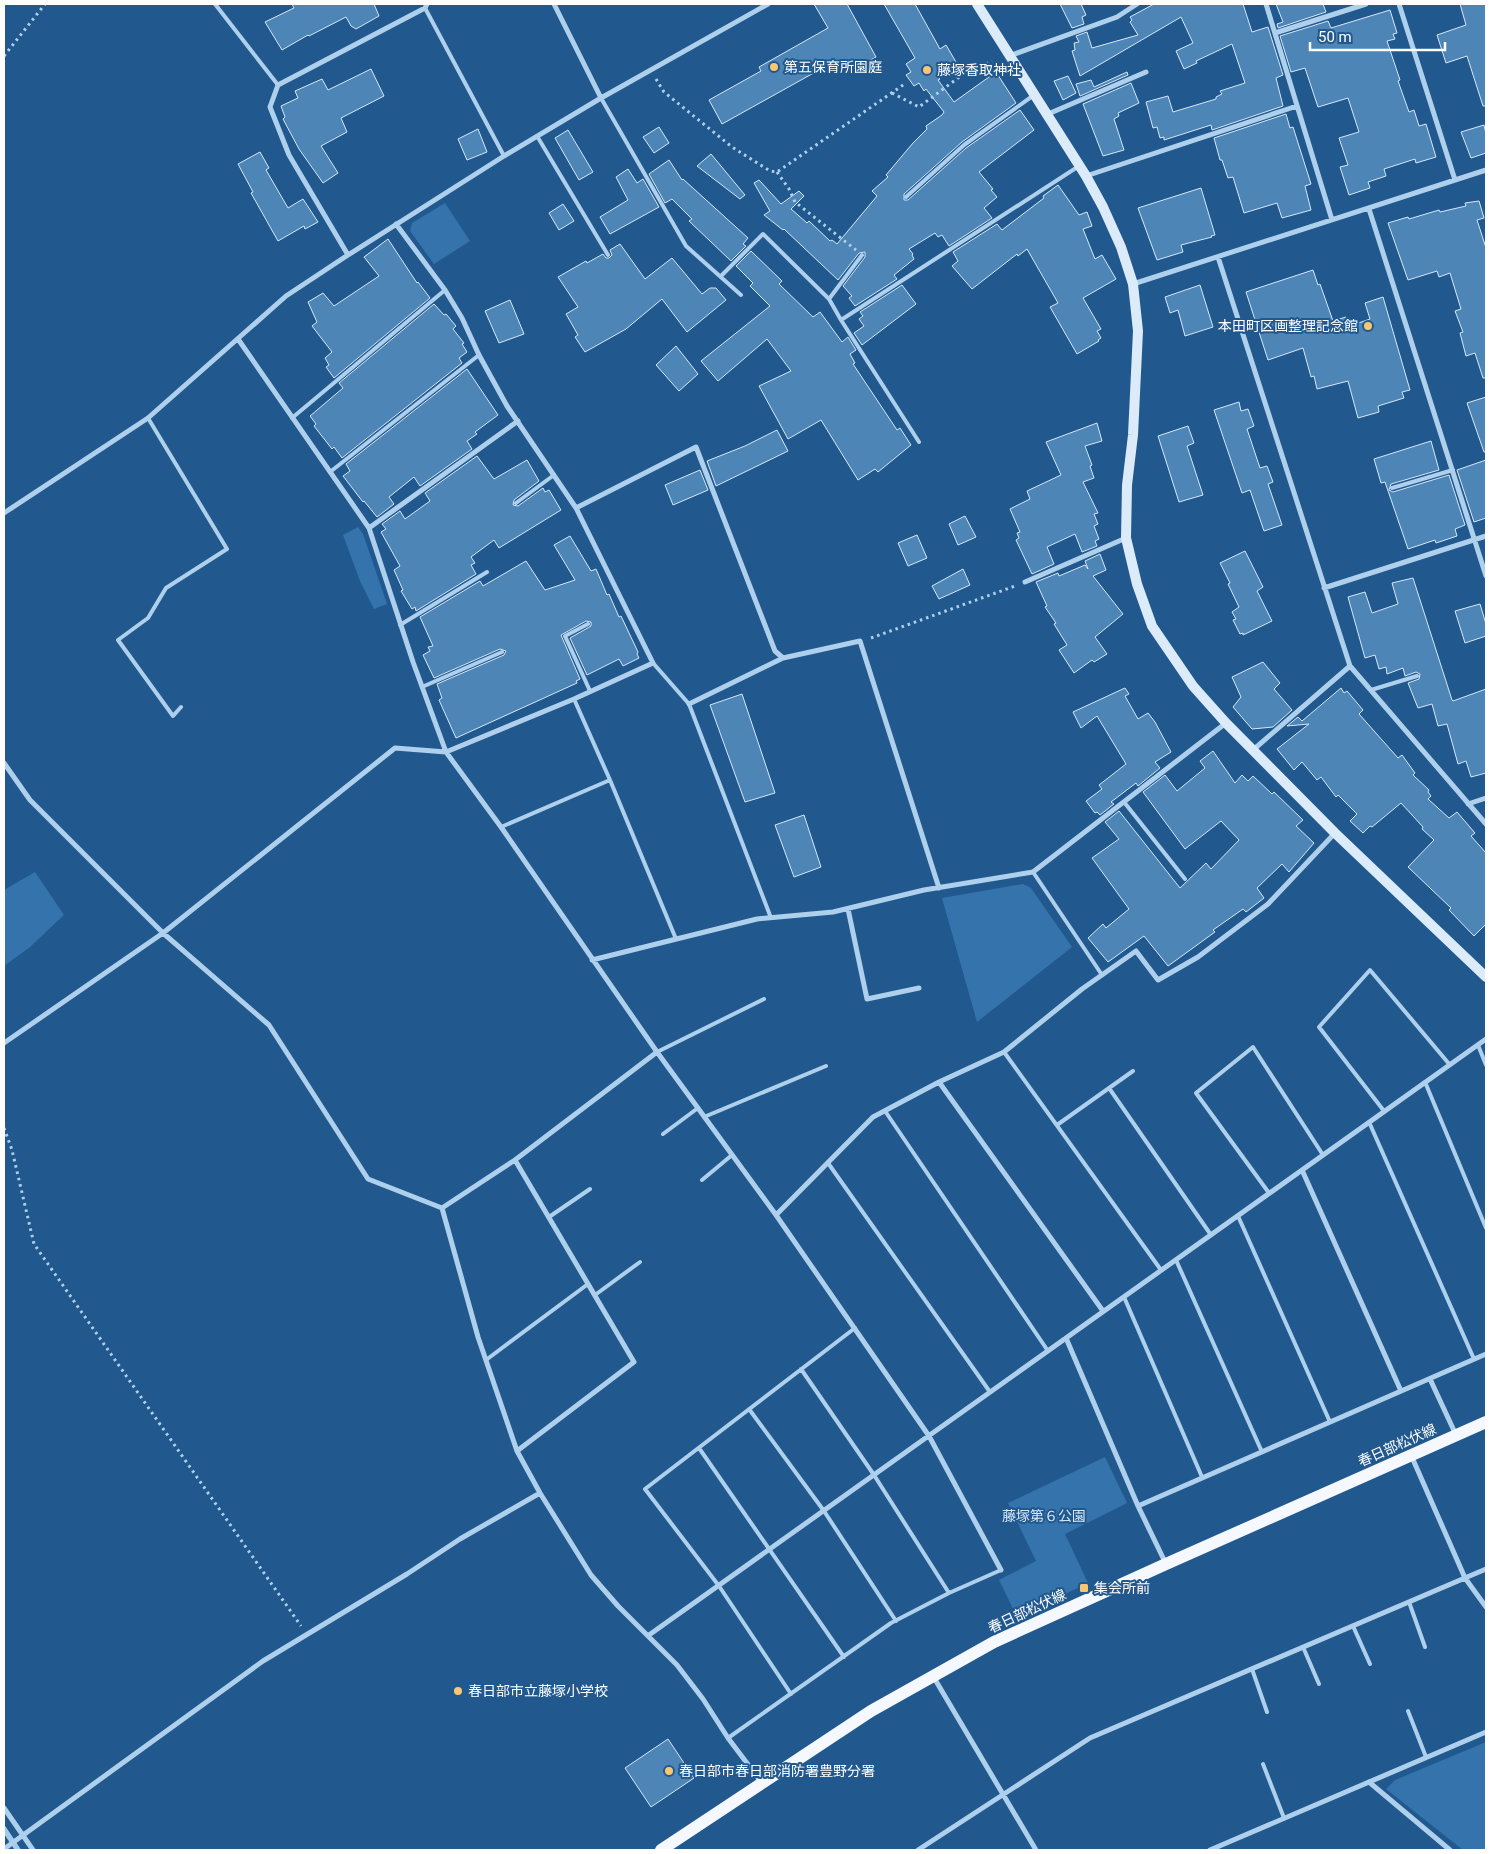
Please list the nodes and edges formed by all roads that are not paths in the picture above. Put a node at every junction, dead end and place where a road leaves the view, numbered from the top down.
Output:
1 (215, 4) edge
2 (554, 4) edge
3 (766, 4) edge
4 (977, 4) edge
5 (1137, 4) edge
6 (1266, 4) edge
7 (1366, 4) edge
8 (1399, 4) edge
9 (426, 6) edge
10 (1275, 33) junction
11 (1009, 56) junction
12 (1146, 72) dead end
13 (278, 85) junction
14 (1034, 95) junction
15 (601, 98) junction
16 (1297, 106) junction
17 (1048, 114) junction
18 (537, 136) junction
19 (504, 156) junction
20 (1079, 166) junction
21 (1486, 170) edge
22 (1086, 176) junction
23 (1455, 180) junction
24 (906, 197) dead end
25 (1369, 209) junction
26 (1332, 220) junction
27 (396, 224) junction
28 (348, 255) junction
29 (608, 255) dead end
30 (862, 255) dead end
31 (1218, 257) junction
32 (720, 276) junction
33 (1133, 284) junction
34 (446, 290) junction
35 (741, 295) dead end
36 (829, 299) junction
37 (840, 320) junction
38 (238, 339) junction
39 (479, 355) junction
40 (148, 418) junction
41 (292, 418) junction
42 (518, 422) junction
43 (919, 442) dead end
44 (1453, 470) junction
45 (330, 472) junction
46 (554, 476) junction
47 (1392, 488) dead end
48 (516, 503) dead end
49 (576, 508) junction
50 (4, 513) edge
51 (369, 528) junction
52 (1486, 536) edge
53 (1126, 538) junction
54 (1475, 539) junction
55 (487, 572) dead end
56 (1486, 576) edge
57 (1025, 582) road end
58 (1324, 588) junction
59 (588, 624) dead end
60 (400, 625) junction
61 (502, 652) dead end
62 (783, 658) junction
63 (653, 663) junction
64 (1350, 666) junction
65 (1417, 676) dead end
66 (422, 687) junction
67 (590, 690) junction
68 (1371, 690) junction
69 (574, 699) junction
70 (689, 704) junction
71 (181, 707) dead end
72 (1226, 723) junction
73 (1254, 750) junction
74 (446, 752) junction
75 (4, 763) edge
76 (610, 780) junction
77 (1486, 798) edge
78 (1124, 802) junction
79 (1468, 804) junction
80 (1486, 824) edge
81 (501, 828) junction
82 (1335, 833) junction
83 (1033, 872) junction
84 (1185, 879) dead end
85 (939, 888) junction
86 (848, 909) junction
87 (771, 918) junction
88 (163, 933) junction
89 (676, 939) junction
90 (592, 960) junction
91 (1102, 975) junction
92 (1486, 977) edge
93 (918, 988) dead end
94 (764, 999) dead end
95 (1486, 1039) edge
96 (4, 1043) edge
97 (1478, 1045) junction
98 (656, 1052) junction
99 (1004, 1052) junction
100 (1450, 1065) junction
101 (1486, 1065) edge
102 (826, 1066) dead end
103 (1133, 1071) dead end
104 (939, 1082) junction
105 (1425, 1082) junction
106 (1109, 1088) junction
107 (698, 1108) junction
108 (885, 1111) junction
109 (1384, 1111) junction
110 (704, 1117) junction
111 (1369, 1122) junction
112 (1057, 1125) junction
113 (663, 1134) dead end
114 (732, 1155) junction
115 (1323, 1155) junction
116 (515, 1160) junction
117 (828, 1163) junction
118 (1302, 1170) junction
119 (702, 1180) dead end
120 (590, 1189) dead end
121 (1269, 1193) junction
122 (442, 1208) junction
123 (776, 1215) junction
124 (1238, 1216) junction
125 (549, 1217) junction
126 (1486, 1228) edge
127 (1211, 1235) junction
128 (1176, 1260) junction
129 (640, 1262) dead end
130 (1161, 1270) junction
131 (588, 1284) junction
132 (595, 1295) junction
133 (1124, 1296) junction
134 (1103, 1312) junction
135 (855, 1328) junction
136 (1066, 1338) junction
137 (1048, 1350) junction
138 (1486, 1354) edge
139 (486, 1360) junction
140 (1474, 1360) junction
141 (801, 1369) junction
142 (1430, 1378) junction
143 (1401, 1391) junction
144 (990, 1392) junction
145 (749, 1409) junction
146 (1330, 1422) junction
147 (1486, 1422) edge
148 (1456, 1435) junction
149 (929, 1436) junction
150 (699, 1448) junction
151 (518, 1451) junction
152 (1262, 1452) junction
153 (1411, 1454) junction
154 (874, 1475) junction
155 (1202, 1477) junction
156 (540, 1493) junction
157 (1138, 1506) junction
158 (824, 1511) junction
159 (770, 1550) junction
160 (1166, 1564) junction
161 (1486, 1569) edge
162 (1001, 1570) joint
163 (1465, 1578) junction
164 (719, 1586) junction
165 (949, 1593) junction
166 (1409, 1602) junction
167 (1486, 1607) edge
168 (896, 1621) junction
169 (1353, 1626) junction
170 (649, 1635) junction
171 (1304, 1647) junction
172 (1425, 1647) dead end
173 (844, 1657) junction
174 (1370, 1664) dead end
175 (1252, 1669) junction
176 (933, 1675) junction
177 (1319, 1684) dead end
178 (791, 1694) junction
179 (1408, 1711) dead end
180 (1267, 1712) dead end
181 (1486, 1732) edge
182 (728, 1738) junction
183 (1426, 1757) junction
184 (1263, 1764) dead end
185 (1369, 1782) junction
186 (762, 1783) junction
187 (1003, 1796) junction
188 (4, 1808) edge
189 (1284, 1818) junction
190 (23, 1836) junction
191 (1219, 1848) edge
192 (4, 1849) edge
193 (33, 1850) edge
194 (661, 1850) edge
195 (918, 1850) edge
196 (1036, 1850) edge
197 (1210, 1850) edge
198 (1450, 1850) edge

1 - 13 lane
2 - 15 street
3 - 15 street
4 - 11 street
5 - 11 street
6 - 10 street
7 - 10 street
8 - 23 street
9 - 13 street
9 - 19 lane
10 - 16 street
11 - 14 street
12 - 17 street
13 - 28 street
14 - 17 street
14 - 24 lane
15 - 18 street
15 - 32 lane
16 - 22 street
16 - 26 street
17 - 20 street
18 - 19 street
18 - 29 lane
19 - 27 street
20 - 22 street
20 - 37 lane
21 - 23 street
22 - 33 street
23 - 25 street
25 - 26 street
25 - 44 street
26 - 31 street
27 - 28 street
27 - 34 street
28 - 38 street
30 - 36 lane
31 - 33 street
31 - 58 street
32 - 35 lane
32 - 36 lane
33 - 53 street
34 - 39 street
34 - 41 lane
36 - 37 lane
37 - 43 lane
38 - 40 street
38 - 41 street
39 - 42 street
39 - 45 lane
40 - 50 street
40 - 71 lane
41 - 45 street
42 - 46 street
42 - 51 street
44 - 47 lane
44 - 54 street
45 - 51 street
46 - 48 lane
46 - 49 street
49 - 62 street
49 - 63 street
51 - 60 street
52 - 54 street
53 - 57 street
53 - 72 street
54 - 56 street
54 - 58 street
55 - 60 lane
58 - 64 street
59 - 67 lane
60 - 66 street
61 - 66 lane
62 - 70 street
62 - 85 street
63 - 67 street
63 - 70 lane
64 - 68 street
64 - 73 street
65 - 68 lane
66 - 74 street
67 - 69 street
68 - 79 street
69 - 74 street
69 - 76 lane
70 - 87 lane
72 - 73 street
72 - 78 street
73 - 82 street
74 - 81 street
74 - 88 street
75 - 88 street
76 - 81 lane
76 - 89 lane
77 - 79 street
78 - 83 street
78 - 84 lane
79 - 80 street
81 - 90 street
82 - 91 street
82 - 92 street
83 - 85 street
83 - 91 lane
85 - 86 street
86 - 87 street
86 - 93 street
87 - 89 street
88 - 96 street
88 - 122 street
89 - 90 street
90 - 98 street
91 - 99 street
94 - 98 lane
95 - 97 street
97 - 100 street
97 - 101 lane
98 - 107 street
98 - 116 street
99 - 104 street
99 - 112 lane
100 - 105 street
100 - 109 lane
102 - 110 lane
103 - 106 lane
104 - 108 street
104 - 134 street
105 - 109 street
105 - 126 lane
106 - 112 lane
106 - 127 lane
107 - 110 street
107 - 113 lane
108 - 117 street
108 - 137 lane
109 - 111 street
110 - 114 street
111 - 115 street
111 - 140 lane
112 - 130 lane
114 - 119 lane
114 - 123 street
115 - 118 street
115 - 121 lane
116 - 122 street
116 - 125 street
117 - 123 street
117 - 144 lane
118 - 121 street
118 - 143 street
120 - 125 lane
121 - 124 street
122 - 139 street
123 - 135 street
124 - 127 street
124 - 146 lane
125 - 131 street
127 - 128 street
128 - 130 street
128 - 152 lane
129 - 132 lane
130 - 133 street
131 - 132 street
131 - 139 lane
132 - 151 street
133 - 134 street
133 - 155 lane
134 - 136 street
135 - 141 lane
135 - 149 street
136 - 137 street
136 - 157 street
137 - 144 street
138 - 140 street
139 - 151 street
140 - 142 street
141 - 145 lane
141 - 154 lane
142 - 143 street
142 - 148 street
143 - 146 street
144 - 149 street
145 - 150 lane
145 - 158 lane
146 - 152 street
147 - 148 main road, 春日部松伏線
148 - 153 main road, 春日部松伏線
149 - 154 street
149 - 162 street
150 - 159 lane
150 - 164 lane
151 - 156 street
152 - 155 street
153 - 160 main road, 春日部松伏線
153 - 163 street
154 - 158 street
154 - 165 lane
155 - 157 street
156 - 170 street
156 - 190 street
157 - 160 street
158 - 159 street
158 - 168 lane
159 - 164 street
159 - 173 lane
160 - 176 main road, 春日部松伏線
161 - 163 street
162 - 165 lane
163 - 166 street
163 - 167 street
164 - 170 street
164 - 178 lane
165 - 168 lane
166 - 169 street
166 - 172 lane
168 - 173 lane
169 - 171 street
169 - 174 lane
170 - 182 street
171 - 175 street
171 - 177 lane
173 - 178 lane
175 - 180 lane
175 - 187 street
176 - 186 main road, 春日部松伏線
176 - 187 street
178 - 182 lane
179 - 183 lane
181 - 183 street
182 - 186 street
183 - 185 street
184 - 189 lane
185 - 189 street
185 - 198 street
186 - 194 main road, 春日部松伏線
187 - 195 street
187 - 196 street
188 - 190 street
189 - 191 street
190 - 192 street
190 - 193 street
191 - 197 street

